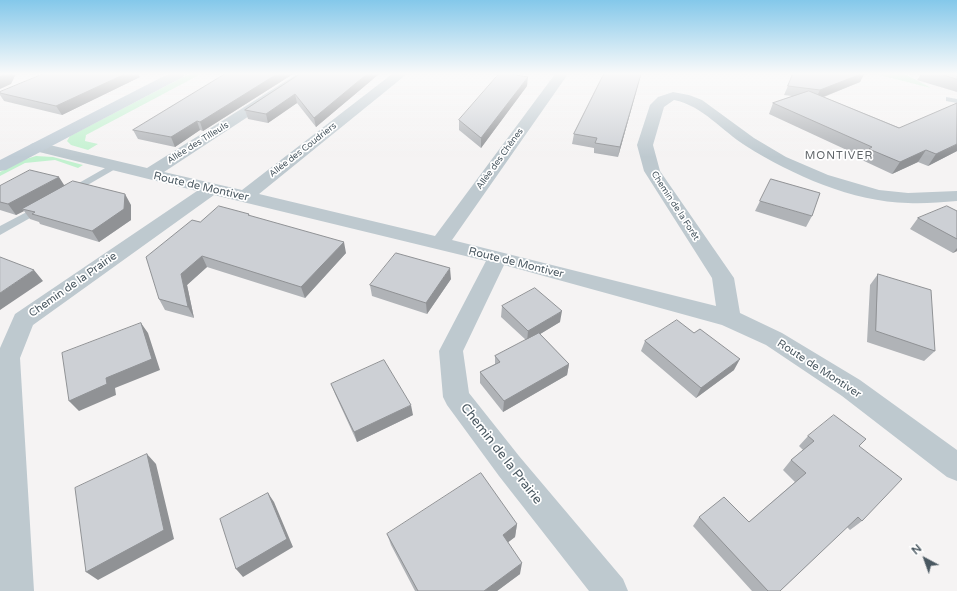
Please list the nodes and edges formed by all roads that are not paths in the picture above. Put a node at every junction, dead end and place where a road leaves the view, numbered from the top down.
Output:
1 (125, 102) edge
2 (263, 102) edge
3 (366, 102) edge
4 (542, 102) edge
5 (661, 102) edge
6 (696, 102) edge
7 (37, 147) junction
8 (0, 166) edge
9 (114, 166) junction
10 (149, 174) junction
11 (211, 189) junction
12 (957, 196) edge
13 (244, 197) junction
14 (0, 231) edge
15 (439, 244) junction
16 (498, 258) junction
17 (729, 318) junction
18 (957, 467) edge
19 (17, 591) edge
20 (611, 591) edge

1 - 7 main road
2 - 10 street, Allée des Tilleuls
3 - 13 street, Allée des Coudriers
4 - 15 street, Allée des Chênes
5 - 17 street, Chemin de la Forêt
6 - 12 street, Chemin de la Forêt
7 - 8 main road
7 - 9 street, Route de Montiver
9 - 10 street, Route de Montiver
9 - 14 lane
10 - 11 street, Route de Montiver
11 - 13 street, Route de Montiver
11 - 19 street, Chemin de la Prairie
13 - 15 street, Route de Montiver
15 - 16 street, Route de Montiver
16 - 17 street, Route de Montiver
16 - 20 street, Chemin de la Prairie
17 - 18 street, Route de Montiver

